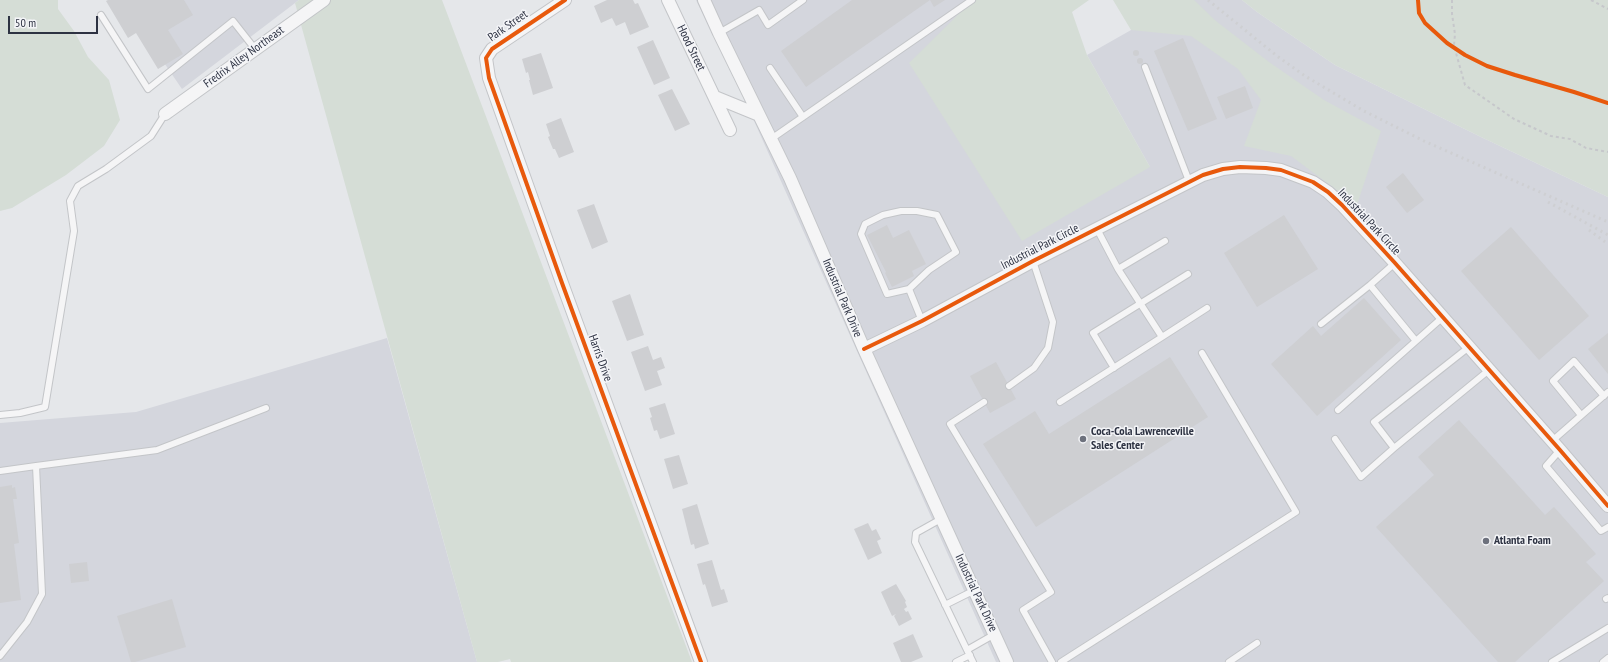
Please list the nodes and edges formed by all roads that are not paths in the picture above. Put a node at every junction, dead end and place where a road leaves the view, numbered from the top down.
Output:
1 (324, 0) edge
2 (565, 0) edge
3 (668, 0) edge
4 (704, 0) edge
5 (803, 0) edge
6 (972, 0) edge
7 (311, 4) edge
8 (101, 15) dead end
9 (719, 33) junction
10 (255, 49) junction
11 (486, 58) joint
12 (1145, 67) dead end
13 (770, 68) dead end
14 (715, 97) junction
15 (165, 114) joint
16 (759, 115) junction
17 (803, 117) junction
18 (730, 130) dead end
19 (771, 139) junction
20 (1189, 181) junction
21 (1098, 229) junction
22 (1165, 241) dead end
23 (1033, 261) junction
24 (1395, 263) junction
25 (1118, 269) junction
26 (1188, 274) dead end
27 (1370, 285) junction
28 (909, 289) junction
29 (1141, 304) junction
30 (1208, 308) dead end
31 (1443, 317) junction
32 (922, 321) junction
33 (1321, 324) dead end
34 (1162, 336) junction
35 (1416, 341) junction
36 (1469, 346) junction
37 (864, 349) junction
38 (1202, 353) dead end
39 (1114, 368) junction
40 (1489, 370) junction
41 (1009, 386) dead end
42 (1606, 394) edge
43 (984, 402) dead end
44 (1060, 402) dead end
45 (266, 408) dead end
46 (1338, 410) dead end
47 (0, 415) edge
48 (1581, 415) junction
49 (1335, 439) dead end
50 (1552, 441) junction
51 (1394, 448) junction
52 (1560, 450) junction
53 (36, 466) junction
54 (0, 471) edge
55 (1608, 506) edge
56 (942, 519) junction
57 (1608, 527) edge
58 (975, 590) junction
59 (945, 605) junction
60 (1608, 628) edge
61 (995, 634) junction
62 (1257, 643) dead end
63 (968, 653) junction
64 (0, 656) edge
65 (1608, 658) edge
66 (701, 662) edge
67 (956, 662) edge
68 (973, 662) edge
69 (1007, 662) edge
70 (1052, 662) edge
71 (1061, 662) edge
72 (1229, 662) edge
73 (1552, 662) edge
74 (1603, 662) edge

1 - 7 street, Fredrix Alley Northeast
2 - 11 street, Park Street
3 - 14 street, Hood Street
4 - 9 street, Industrial Park Drive
5 - 9 lane
6 - 17 lane
7 - 10 street, Fredrix Alley Northeast
8 - 10 lane
9 - 16 street, Industrial Park Drive
10 - 15 street, Fredrix Alley Northeast
11 - 66 street, Harris Drive
12 - 20 lane
13 - 17 lane
14 - 16 street
14 - 18 street, Hood Street
15 - 47 lane
16 - 19 street, Industrial Park Drive
17 - 19 lane
19 - 37 street, Industrial Park Drive
20 - 21 street, Industrial Park Circle
20 - 24 street, Industrial Park Circle
21 - 23 street, Industrial Park Circle
21 - 25 lane
22 - 25 lane
23 - 32 street, Industrial Park Circle
23 - 41 lane
24 - 27 lane
24 - 31 street, Industrial Park Circle
25 - 29 lane
26 - 29 lane
27 - 33 lane
27 - 35 lane
28 - 28 lane
28 - 32 lane
29 - 34 lane
29 - 39 lane
30 - 34 lane
31 - 35 lane
31 - 36 street, Industrial Park Circle
32 - 37 street, Industrial Park Circle
34 - 39 lane
35 - 46 lane
36 - 40 street, Industrial Park Circle
36 - 51 lane
37 - 56 street, Industrial Park Drive
38 - 71 lane
39 - 44 lane
40 - 50 street, Industrial Park Circle
40 - 51 lane
42 - 48 lane
42 - 48 lane
43 - 70 lane
45 - 53 lane
48 - 50 lane
49 - 51 lane
50 - 52 street, Industrial Park Circle
52 - 55 street, Industrial Park Circle
52 - 57 lane
53 - 54 lane
53 - 64 lane
56 - 58 street, Industrial Park Drive
56 - 59 lane
58 - 59 lane
58 - 61 street, Industrial Park Drive
59 - 63 lane
60 - 73 lane
61 - 63 lane
61 - 69 street, Industrial Park Drive
62 - 72 lane
63 - 67 lane
63 - 68 lane
65 - 74 lane

